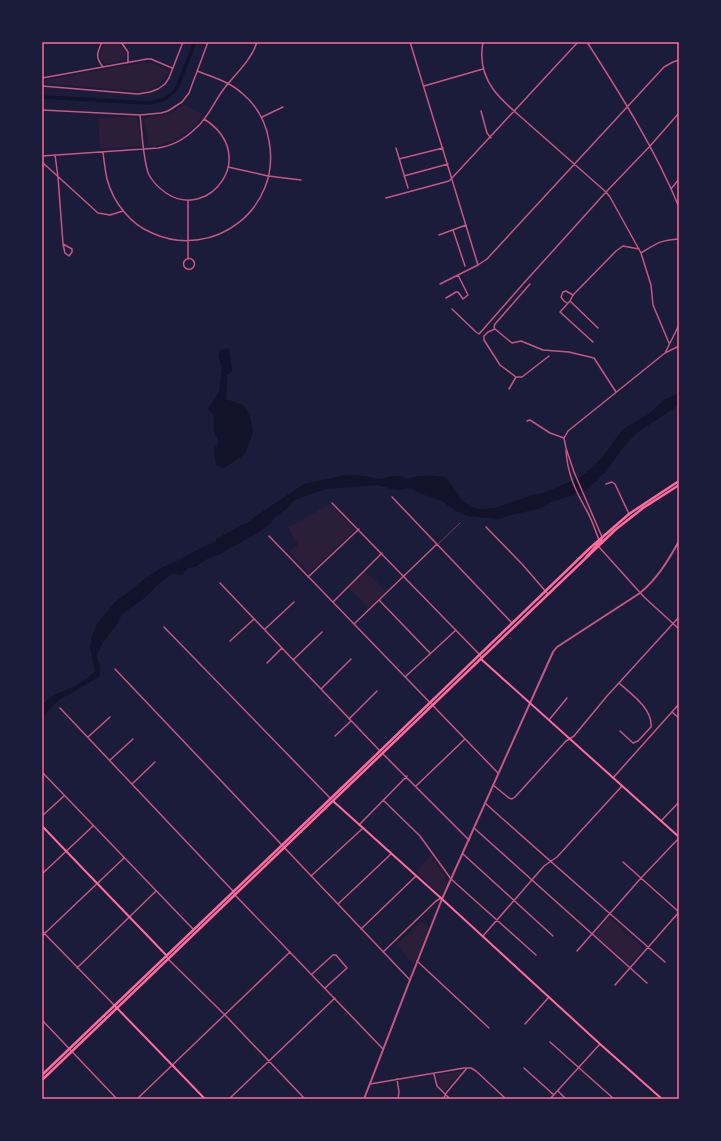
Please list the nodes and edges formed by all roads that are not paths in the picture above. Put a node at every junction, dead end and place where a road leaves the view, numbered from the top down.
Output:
1 (102, 42) edge
2 (121, 42) edge
3 (183, 42) edge
4 (208, 42) edge
5 (257, 42) edge
6 (410, 42) edge
7 (483, 42) edge
8 (578, 42) edge
9 (587, 42) edge
10 (679, 60) edge
11 (128, 63) junction
12 (104, 67) junction
13 (172, 68) junction
14 (484, 69) junction
15 (197, 71) junction
16 (42, 78) edge
17 (228, 84) junction
18 (42, 86) edge
19 (424, 86) junction
20 (283, 107) dead end
21 (627, 107) junction
22 (42, 110) edge
23 (481, 111) dead end
24 (515, 111) junction
25 (679, 113) edge
26 (140, 115) junction
27 (262, 117) junction
28 (204, 119) junction
29 (491, 138) junction
30 (650, 146) junction
31 (396, 148) dead end
32 (443, 148) junction
33 (144, 149) junction
34 (103, 152) junction
35 (55, 155) junction
36 (42, 156) edge
37 (399, 159) junction
38 (42, 162) edge
39 (448, 164) junction
40 (574, 165) junction
41 (228, 167) junction
42 (268, 176) junction
43 (404, 176) junction
44 (58, 177) junction
45 (452, 178) junction
46 (679, 179) edge
47 (301, 180) dead end
48 (408, 188) dead end
49 (671, 188) junction
50 (606, 192) junction
51 (386, 198) dead end
52 (188, 200) junction
53 (679, 207) edge
54 (123, 211) junction
55 (466, 225) junction
56 (453, 230) junction
57 (439, 235) dead end
58 (679, 239) edge
59 (188, 241) junction
60 (63, 244) junction
61 (639, 250) junction
62 (641, 253) junction
63 (188, 259) junction
64 (478, 265) junction
65 (465, 266) dead end
66 (458, 275) junction
67 (440, 284) dead end
68 (530, 284) dead end
69 (573, 295) junction
70 (446, 298) dead end
71 (570, 301) junction
72 (567, 303) junction
73 (452, 309) dead end
74 (679, 325) edge
75 (598, 328) dead end
76 (495, 329) junction
77 (593, 342) dead end
78 (669, 343) junction
79 (679, 346) edge
80 (665, 353) junction
81 (549, 356) dead end
82 (516, 377) junction
83 (509, 389) dead end
84 (616, 392) junction
85 (527, 421) dead end
86 (564, 438) junction
87 (566, 448) junction
88 (572, 466) junction
89 (568, 467) junction
90 (679, 481) edge
91 (606, 484) dead end
92 (679, 485) edge
93 (392, 497) dead end
94 (332, 502) dead end
95 (629, 514) junction
96 (460, 523) dead end
97 (486, 527) dead end
98 (359, 529) junction
99 (269, 536) dead end
100 (607, 538) junction
101 (600, 542) junction
102 (679, 542) edge
103 (437, 544) junction
104 (382, 553) junction
105 (308, 576) junction
106 (404, 576) junction
107 (220, 583) dead end
108 (546, 591) junction
109 (640, 593) junction
110 (548, 594) junction
111 (379, 600) junction
112 (294, 602) dead end
113 (332, 602) junction
114 (679, 617) edge
115 (254, 619) junction
116 (512, 623) junction
117 (354, 624) junction
118 (673, 624) junction
119 (164, 627) dead end
120 (679, 629) edge
121 (264, 630) junction
122 (456, 630) junction
123 (322, 632) dead end
124 (230, 641) dead end
125 (282, 648) junction
126 (430, 654) junction
127 (480, 655) junction
128 (481, 658) junction
129 (351, 659) dead end
130 (293, 660) junction
131 (267, 662) dead end
132 (115, 669) dead end
133 (405, 677) junction
134 (619, 683) junction
135 (321, 689) junction
136 (377, 691) dead end
137 (567, 698) dead end
138 (530, 703) junction
139 (431, 704) junction
140 (679, 704) edge
141 (60, 708) dead end
142 (672, 712) junction
143 (110, 717) dead end
144 (679, 718) edge
145 (350, 720) junction
146 (549, 720) junction
147 (620, 731) dead end
148 (335, 736) dead end
149 (87, 737) junction
150 (465, 739) junction
151 (569, 739) junction
152 (134, 740) dead end
153 (381, 752) junction
154 (110, 760) junction
155 (155, 762) dead end
156 (42, 772) edge
157 (498, 773) junction
158 (407, 776) junction
159 (613, 778) junction
160 (132, 784) junction
161 (494, 785) junction
162 (416, 786) junction
163 (622, 786) junction
164 (64, 795) junction
165 (332, 800) junction
166 (383, 800) junction
167 (679, 802) edge
168 (485, 803) junction
169 (42, 816) edge
170 (661, 821) junction
171 (358, 825) junction
172 (42, 826) edge
173 (93, 826) junction
174 (474, 828) junction
175 (362, 829) junction
176 (679, 838) edge
177 (468, 840) junction
178 (283, 846) junction
179 (66, 851) junction
180 (391, 854) junction
181 (463, 854) junction
182 (124, 858) junction
183 (550, 862) junction
184 (623, 862) dead end
185 (42, 874) edge
186 (311, 876) junction
187 (416, 876) junction
188 (641, 878) junction
189 (452, 879) junction
190 (531, 880) junction
191 (97, 883) junction
192 (156, 891) junction
193 (234, 891) junction
194 (235, 895) junction
195 (442, 898) junction
196 (514, 900) junction
197 (338, 904) junction
198 (679, 912) edge
199 (610, 913) junction
200 (130, 917) junction
201 (497, 920) junction
202 (361, 929) junction
203 (193, 930) junction
204 (42, 931) edge
205 (44, 934) junction
206 (592, 934) junction
207 (42, 936) edge
208 (483, 936) junction
209 (553, 936) dead end
210 (648, 947) junction
211 (577, 951) dead end
212 (290, 952) junction
213 (383, 952) junction
214 (166, 955) junction
215 (536, 956) dead end
216 (168, 959) junction
217 (417, 961) junction
218 (664, 962) dead end
219 (77, 968) junction
220 (630, 968) junction
221 (312, 974) junction
222 (410, 980) junction
223 (647, 983) dead end
224 (615, 984) dead end
225 (325, 988) junction
226 (549, 997) junction
227 (335, 998) junction
228 (114, 1005) junction
229 (117, 1008) junction
230 (224, 1015) junction
231 (42, 1020) edge
232 (525, 1024) dead end
233 (489, 1028) dead end
234 (550, 1042) dead end
235 (600, 1044) junction
236 (383, 1049) junction
237 (71, 1050) junction
238 (268, 1061) junction
239 (172, 1066) junction
240 (467, 1068) junction
241 (524, 1068) dead end
242 (578, 1068) junction
243 (42, 1074) edge
244 (434, 1074) junction
245 (397, 1079) junction
246 (42, 1080) edge
247 (370, 1084) junction
248 (558, 1091) junction
249 (445, 1095) junction
250 (554, 1095) junction
251 (117, 1099) edge
252 (138, 1099) edge
253 (204, 1099) edge
254 (229, 1099) edge
255 (305, 1099) edge
256 (364, 1099) edge
257 (398, 1099) edge
258 (443, 1099) edge
259 (450, 1099) edge
260 (506, 1099) edge
261 (550, 1099) edge
262 (566, 1099) edge
263 (614, 1099) edge
264 (662, 1099) edge

1 - 12 street
2 - 11 street
3 - 13 street
4 - 15 street
5 - 17 street
6 - 19 street
7 - 14 street
8 - 24 street
9 - 21 street
10 - 21 street
11 - 12 street
11 - 13 street
12 - 16 street
13 - 18 street
14 - 19 street
14 - 24 street
15 - 17 street
15 - 26 street
17 - 27 street
17 - 28 street
19 - 32 street
20 - 27 street
21 - 30 street
21 - 40 street
22 - 26 street
23 - 29 street
24 - 29 street
24 - 40 street
25 - 30 street
26 - 33 street
27 - 42 street
28 - 33 street
28 - 41 street
29 - 45 street
30 - 49 street
30 - 50 street
31 - 37 street
32 - 37 street
32 - 39 street
33 - 34 street
33 - 52 street
34 - 35 street
34 - 54 street
35 - 36 street
35 - 44 street
37 - 43 street
38 - 44 street
39 - 43 street
39 - 45 street
40 - 50 street
40 - 64 street
41 - 42 street
41 - 52 street
42 - 47 street
42 - 59 street
43 - 48 street
44 - 54 street
44 - 60 street
45 - 51 street
45 - 55 street
46 - 49 street
49 - 53 street
50 - 61 street
50 - 73 street
52 - 59 street
54 - 59 street
55 - 56 street
55 - 64 street
56 - 57 street
56 - 65 street
58 - 62 street
59 - 63 street
60 - 60 street
61 - 62 street
61 - 69 street
62 - 78 street
63 - 63 street
64 - 66 street
66 - 67 street
66 - 70 street
68 - 76 street
69 - 71 street
69 - 72 street
71 - 72 street
71 - 75 street
72 - 77 street
74 - 78 street
76 - 82 street
76 - 84 street
78 - 80 street
79 - 80 street
80 - 84 street
81 - 82 street
82 - 83 street
84 - 86 street
85 - 86 street
86 - 87 street
87 - 88 street
87 - 89 street
88 - 89 street
88 - 101 street
89 - 101 street
90 - 95 main road
91 - 95 street
92 - 100 main road
93 - 103 street
94 - 98 street
95 - 101 main road
96 - 103 lane
97 - 108 street
98 - 104 street
98 - 105 street
99 - 105 street
100 - 101 main road
100 - 101 street
101 - 108 main road
101 - 109 street
101 - 110 main road
102 - 109 street
103 - 106 street
103 - 116 street
104 - 106 street
104 - 113 street
105 - 113 street
106 - 111 street
106 - 122 street
107 - 115 street
108 - 110 street
108 - 116 main road
109 - 118 street
109 - 138 street
110 - 128 main road
111 - 117 street
111 - 126 street
112 - 121 street
113 - 117 street
114 - 118 street
115 - 121 street
115 - 124 street
116 - 127 main road
117 - 133 street
118 - 120 street
118 - 134 street
119 - 165 street
121 - 125 street
122 - 126 street
122 - 127 street
123 - 130 street
125 - 130 street
125 - 131 street
126 - 133 street
127 - 128 street
127 - 139 main road
128 - 138 main road
128 - 139 main road
129 - 135 street
130 - 135 street
132 - 178 street
133 - 139 street
134 - 147 street
134 - 151 street
135 - 145 street
136 - 145 street
137 - 146 street
138 - 146 main road
138 - 157 street
139 - 150 street
139 - 153 main road
140 - 142 street
141 - 149 street
142 - 144 street
142 - 159 street
143 - 149 street
145 - 148 street
145 - 153 street
146 - 151 main road
149 - 154 street
150 - 157 street
150 - 162 street
151 - 159 main road
151 - 161 street
152 - 154 street
153 - 158 street
153 - 165 main road
154 - 160 street
155 - 160 street
156 - 164 street
157 - 161 street
158 - 162 street
158 - 166 street
159 - 163 main road
160 - 193 street
161 - 168 street
162 - 177 street
163 - 170 main road
163 - 183 street
164 - 169 street
164 - 173 street
165 - 171 main road
165 - 178 main road
166 - 171 street
166 - 189 street
167 - 170 street
168 - 174 street
168 - 183 street
170 - 176 main road
171 - 175 main road
172 - 179 main road
173 - 179 street
173 - 182 street
174 - 177 street
174 - 190 street
175 - 180 main road
175 - 186 street
176 - 188 street
177 - 181 street
178 - 186 street
178 - 193 main road
178 - 194 main road
179 - 185 street
179 - 191 main road
180 - 187 main road
180 - 197 street
181 - 189 street
181 - 196 street
182 - 191 street
182 - 192 street
183 - 190 street
183 - 199 street
184 - 188 street
186 - 197 street
187 - 195 main road
187 - 202 street
188 - 198 street
188 - 199 street
189 - 195 street
189 - 201 street
190 - 196 street
190 - 206 street
191 - 200 main road
191 - 205 street
192 - 200 street
192 - 203 street
193 - 194 street
193 - 203 main road
194 - 212 street
194 - 216 main road
195 - 208 main road
195 - 213 street
195 - 217 street
196 - 201 street
196 - 209 street
197 - 202 street
198 - 210 street
199 - 206 street
199 - 210 street
200 - 214 main road
200 - 219 street
201 - 208 street
201 - 215 street
202 - 213 street
203 - 214 main road
204 - 205 street
205 - 207 street
205 - 219 street
206 - 211 street
206 - 220 street
208 - 226 main road
210 - 218 street
210 - 220 street
212 - 221 street
212 - 230 street
213 - 222 street
214 - 216 street
214 - 228 main road
216 - 229 main road
216 - 230 street
217 - 222 street
217 - 233 street
219 - 228 street
220 - 223 street
220 - 224 street
221 - 225 street
221 - 225 street
222 - 236 street
225 - 227 street
226 - 232 street
226 - 235 main road
227 - 236 street
227 - 238 street
228 - 229 main road
228 - 237 main road
229 - 237 main road
229 - 239 main road
230 - 238 street
230 - 239 street
231 - 237 street
234 - 242 street
235 - 242 street
235 - 264 main road
236 - 247 street
237 - 243 main road
237 - 246 main road
237 - 251 street
238 - 254 street
238 - 255 street
239 - 252 street
239 - 253 main road
240 - 244 street
240 - 249 street
240 - 260 street
241 - 250 street
242 - 248 street
242 - 263 street
244 - 245 street
244 - 249 street
245 - 247 street
245 - 257 street
247 - 256 street
248 - 250 street
248 - 262 street
249 - 258 street
249 - 259 street
250 - 261 street

